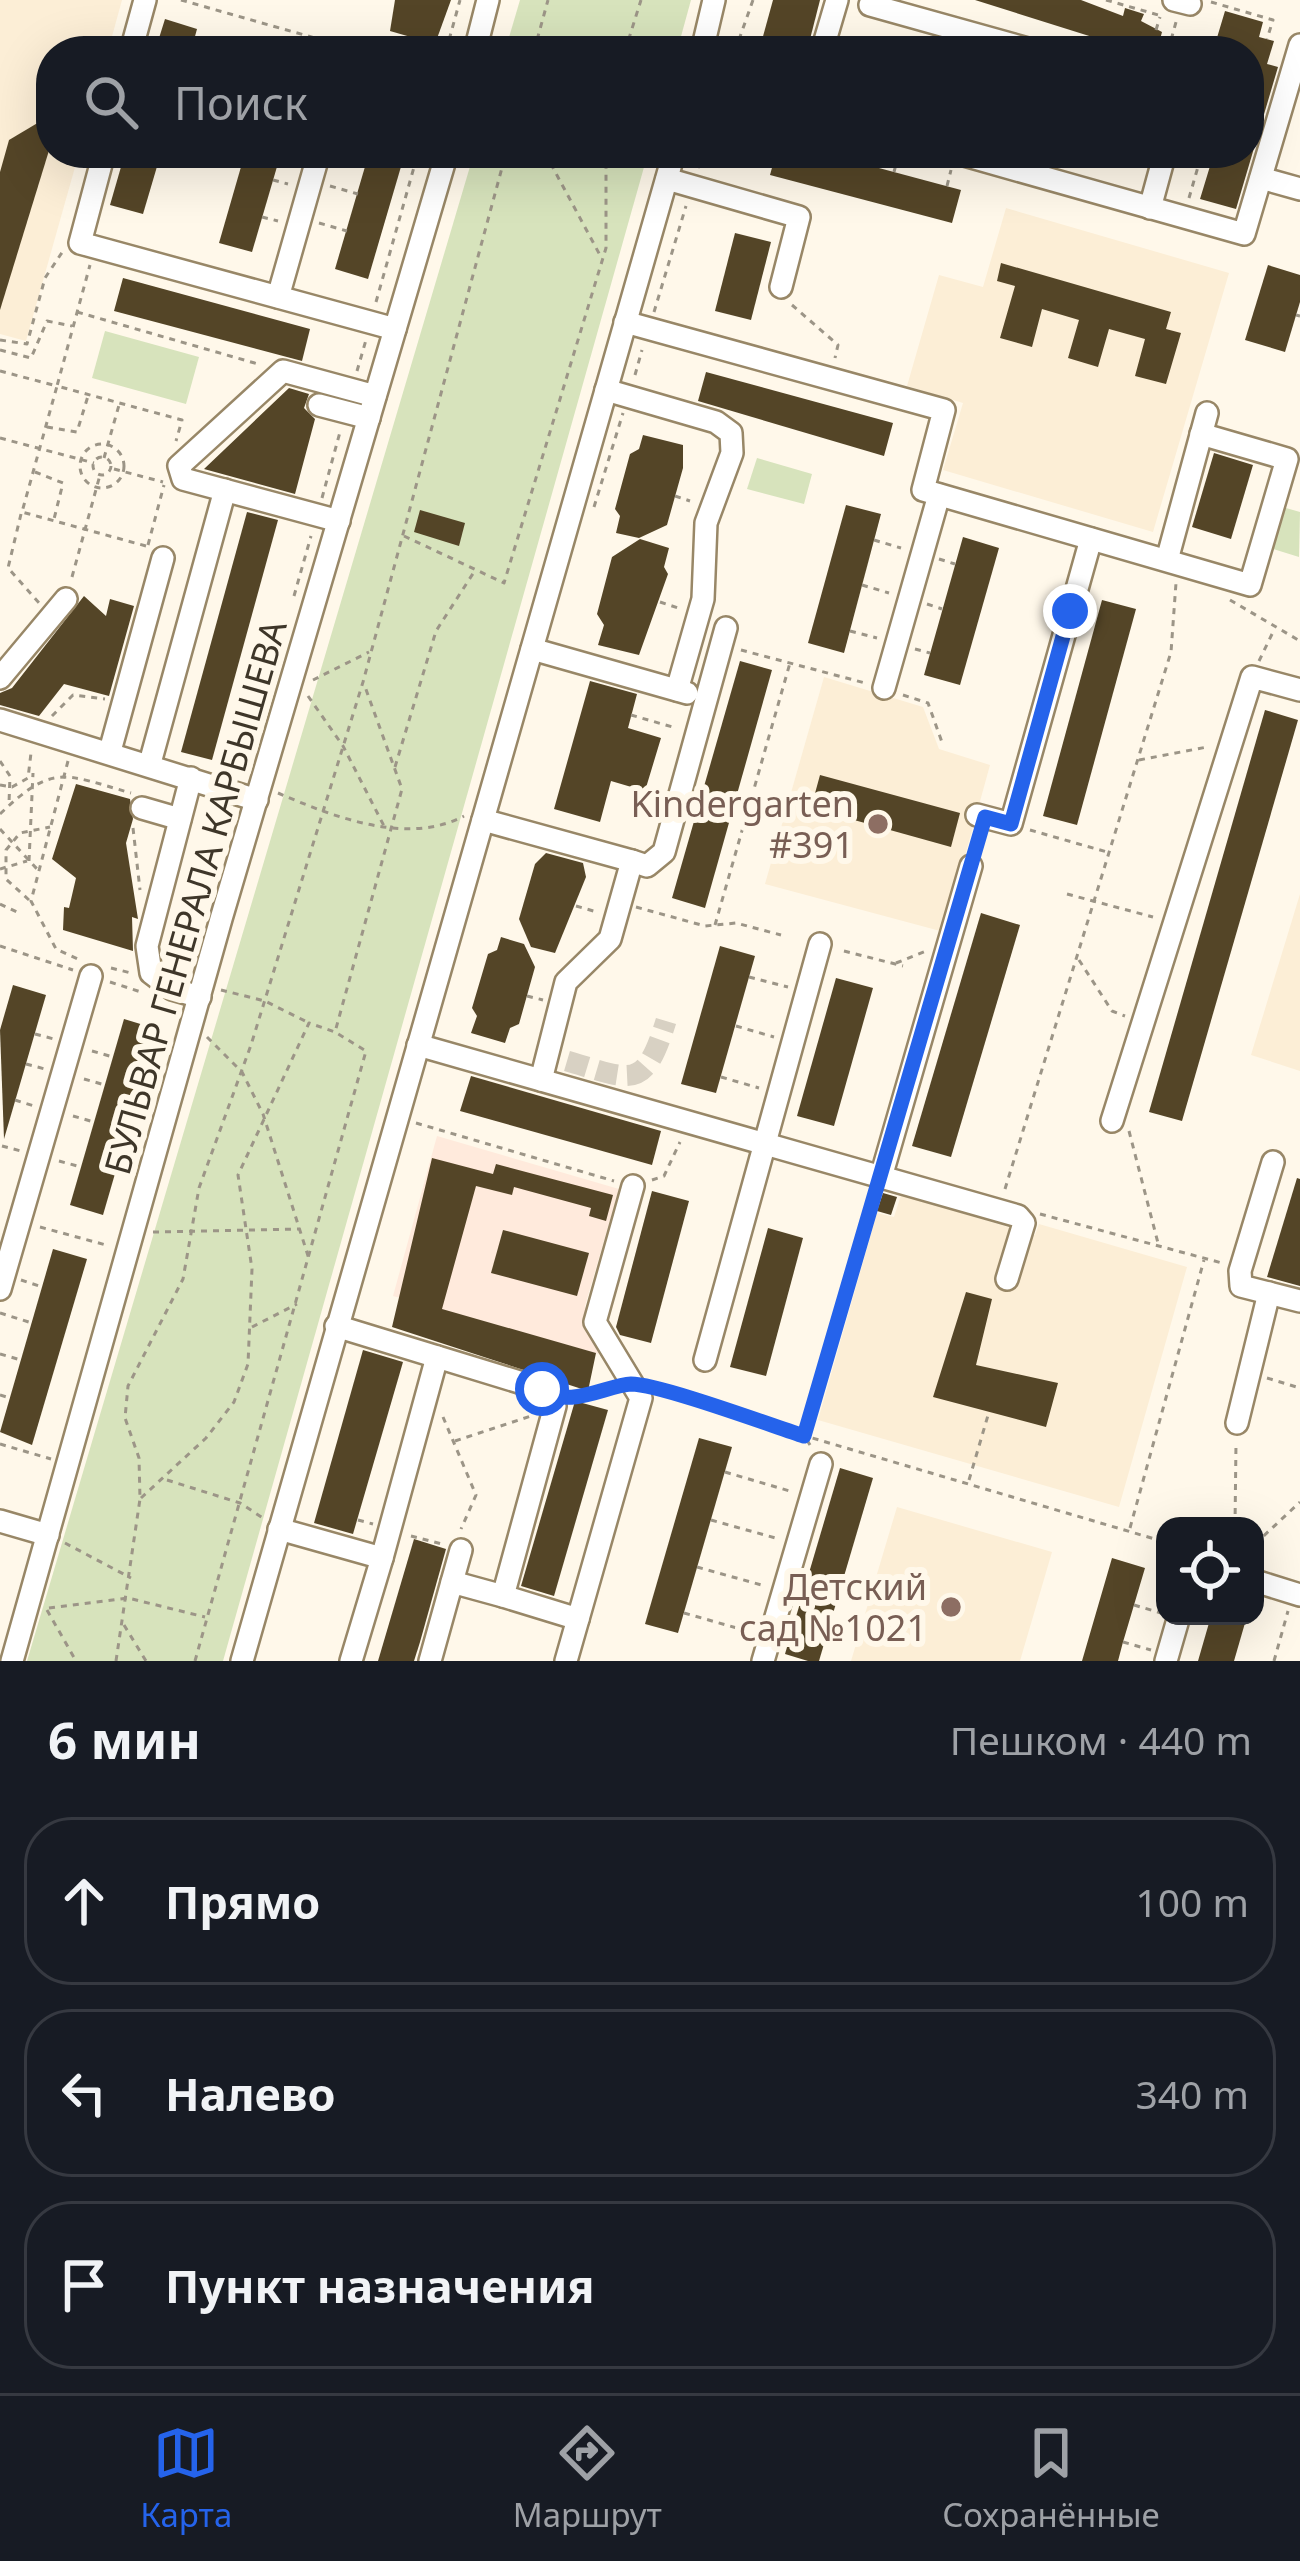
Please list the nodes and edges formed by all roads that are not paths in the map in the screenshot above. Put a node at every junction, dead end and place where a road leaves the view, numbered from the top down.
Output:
1 (145, 0) edge
2 (488, 0) edge
3 (714, 0) edge
4 (837, 0) edge
5 (864, 2) edge
6 (135, 36) edge
7 (480, 36) edge
8 (706, 36) edge
9 (826, 36) edge
10 (983, 36) edge
11 (1300, 45) edge
12 (101, 168) edge
13 (315, 168) edge
14 (443, 168) edge
15 (670, 168) edge
16 (1010, 168) edge
17 (1162, 168) edge
18 (1264, 168) edge
19 (1264, 168) edge
20 (1261, 178) junction
21 (667, 179) junction
22 (1300, 189) edge
23 (1150, 208) junction
24 (781, 286) road end
25 (278, 297) junction
26 (625, 322) junction
27 (395, 329) junction
28 (617, 393) junction
29 (348, 401) junction
30 (319, 405) dead end
31 (372, 407) junction
32 (225, 490) junction
33 (939, 495) junction
34 (328, 518) junction
35 (1091, 538) junction
36 (163, 558) dead end
37 (1170, 561) junction
38 (59, 608) road end
39 (724, 639) road end
40 (532, 649) junction
41 (700, 667) dead end
42 (0, 678) edge
43 (884, 688) road end
44 (1300, 690) edge
45 (693, 694) junction
46 (0, 720) edge
47 (110, 751) junction
48 (150, 763) junction
49 (191, 778) junction
50 (259, 792) junction
51 (141, 808) road end
52 (485, 812) junction
53 (977, 814) dead end
54 (180, 819) junction
55 (632, 861) junction
56 (971, 866) dead end
57 (820, 944) dead end
58 (96, 968) road end
59 (201, 991) junction
60 (418, 1045) junction
61 (541, 1080) junction
62 (1112, 1120) dead end
63 (766, 1144) junction
64 (1274, 1162) dead end
65 (881, 1177) junction
66 (633, 1186) road end
67 (1007, 1279) dead end
68 (0, 1289) edge
69 (1269, 1293) junction
70 (1300, 1301) edge
71 (336, 1326) junction
72 (436, 1357) junction
73 (705, 1360) dead end
74 (1237, 1423) road end
75 (821, 1464) road end
76 (0, 1521) edge
77 (279, 1528) junction
78 (48, 1535) junction
79 (457, 1549) road end
80 (382, 1558) junction
81 (452, 1582) junction
82 (1264, 1584) edge
83 (1297, 1594) edge
84 (503, 1596) junction
85 (578, 1619) junction
86 (1176, 1625) edge
87 (10, 1628) edge
88 (12, 1661) edge
89 (242, 1661) edge
90 (351, 1661) edge
91 (430, 1661) edge
92 (566, 1661) edge
93 (764, 1661) edge
94 (1166, 1661) edge

1 - 6 street
2 - 7 street
3 - 8 street
4 - 9 street
5 - 10 street
11 - 18 street
12 - 25 street
13 - 25 street
14 - 27 street, БУЛЬВАР ГЕНЕРАЛА КАРБЫШЕВА
15 - 21 street
16 - 23 street
17 - 23 street
19 - 20 street
20 - 22 street
20 - 23 street
21 - 24 street
21 - 26 street
25 - 27 street
26 - 28 street
26 - 33 street
27 - 31 street, БУЛЬВАР ГЕНЕРАЛА КАРБЫШЕВА
28 - 40 street
28 - 45 street
29 - 30 street
29 - 31 street
29 - 32 street
31 - 34 street, БУЛЬВАР ГЕНЕРАЛА КАРБЫШЕВА
32 - 34 street
32 - 48 street
33 - 35 street
33 - 43 street
34 - 50 street, БУЛЬВАР ГЕНЕРАЛА КАРБЫШЕВА
35 - 37 street
35 - 53 street
36 - 47 street
37 - 37 street
38 - 42 street
39 - 45 street
40 - 45 street
40 - 52 street
41 - 45 street
44 - 62 street
45 - 55 street
46 - 47 street
47 - 48 street
48 - 49 street
49 - 50 street
49 - 54 street
50 - 59 street, БУЛЬВАР ГЕНЕРАЛА КАРБЫШЕВА
51 - 54 street
52 - 55 street
52 - 60 street
54 - 59 street
55 - 61 street
56 - 65 street
57 - 63 street
58 - 68 street
59 - 78 street, БУЛЬВАР ГЕНЕРАЛА КАРБЫШЕВА
60 - 61 street
60 - 71 street
61 - 63 street
63 - 65 street
63 - 73 street
64 - 69 street
65 - 67 street
66 - 85 street
69 - 70 street
69 - 74 street
71 - 72 street
71 - 77 street
72 - 80 street
72 - 84 street
75 - 93 street
76 - 78 street
77 - 80 street
77 - 89 street
78 - 87 street, БУЛЬВАР ГЕНЕРАЛА КАРБЫШЕВА
79 - 81 street
80 - 90 street
81 - 84 street
81 - 91 street
82 - 83 street
84 - 85 street
85 - 92 street
86 - 94 street
87 - 88 street, БУЛЬВАР ГЕНЕРАЛА КАРБЫШЕВА

